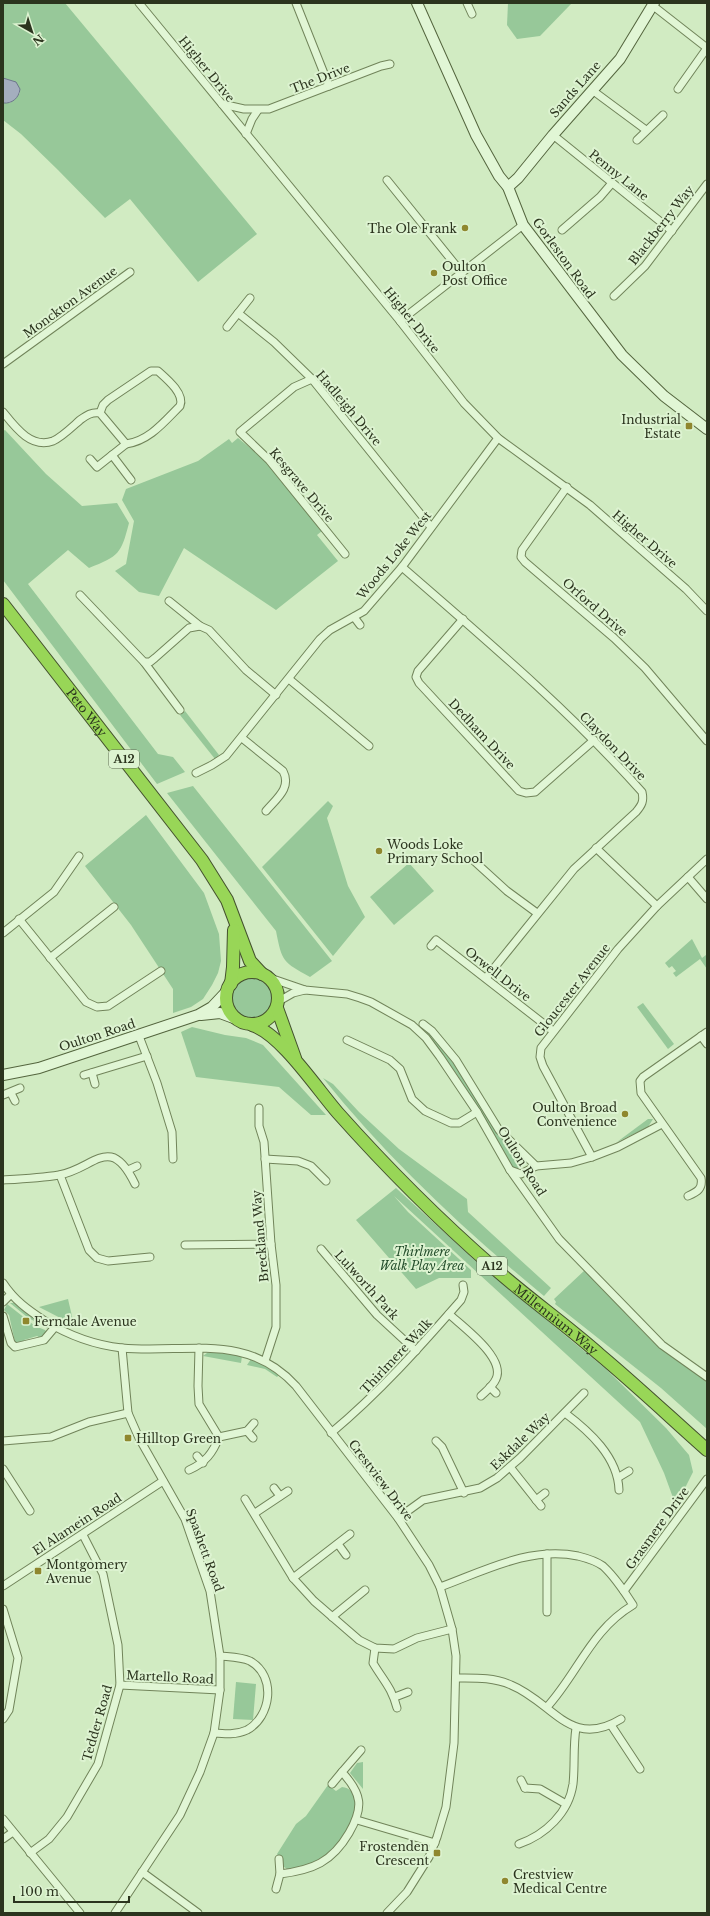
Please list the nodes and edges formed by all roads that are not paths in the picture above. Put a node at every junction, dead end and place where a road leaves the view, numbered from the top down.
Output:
1 (139, 3) edge
2 (296, 3) edge
3 (417, 3) edge
4 (468, 3) edge
5 (653, 4) edge
6 (472, 14) dead end
7 (707, 48) edge
8 (390, 64) dead end
9 (328, 86) junction
10 (678, 89) dead end
11 (592, 90) junction
12 (222, 104) junction
13 (258, 110) junction
14 (663, 115) dead end
15 (646, 130) junction
16 (246, 134) junction
17 (553, 135) junction
18 (637, 140) dead end
19 (387, 180) dead end
20 (612, 183) junction
21 (707, 184) edge
22 (508, 187) junction
23 (523, 225) junction
24 (562, 230) dead end
25 (672, 231) junction
26 (130, 272) dead end
27 (462, 273) junction
28 (614, 296) dead end
29 (250, 298) dead end
30 (238, 313) junction
31 (400, 320) junction
32 (227, 327) dead end
33 (3, 364) edge
34 (312, 379) junction
35 (3, 412) edge
36 (100, 413) junction
37 (707, 429) edge
38 (498, 438) junction
39 (126, 444) junction
40 (112, 455) junction
41 (90, 459) dead end
42 (131, 480) dead end
43 (567, 487) junction
44 (431, 528) junction
45 (345, 554) dead end
46 (402, 567) junction
47 (80, 595) dead end
48 (169, 601) dead end
49 (3, 604) edge
50 (707, 611) edge
51 (354, 617) junction
52 (463, 619) junction
53 (200, 626) junction
54 (360, 626) dead end
55 (144, 662) junction
56 (289, 679) junction
57 (276, 695) junction
58 (180, 710) dead end
59 (242, 738) junction
60 (594, 740) junction
61 (707, 741) edge
62 (369, 746) dead end
63 (196, 772) dead end
64 (266, 811) dead end
65 (596, 848) junction
66 (79, 856) dead end
67 (707, 859) edge
68 (473, 860) dead end
69 (688, 877) junction
70 (707, 899) edge
71 (657, 906) junction
72 (114, 907) dead end
73 (536, 913) junction
74 (19, 919) junction
75 (234, 921) junction
76 (3, 933) edge
77 (431, 946) dead end
78 (50, 958) junction
79 (161, 971) dead end
80 (266, 976) junction
81 (486, 978) junction
82 (229, 987) junction
83 (305, 990) junction
84 (278, 1005) junction
85 (198, 1015) junction
86 (236, 1019) junction
87 (423, 1024) dead end
88 (252, 1025) junction
89 (553, 1031) junction
90 (704, 1034) edge
91 (139, 1036) junction
92 (347, 1040) dead end
93 (707, 1044) edge
94 (147, 1056) junction
95 (296, 1061) junction
96 (92, 1073) junction
97 (3, 1075) edge
98 (84, 1075) dead end
99 (95, 1084) dead end
100 (20, 1088) dead end
101 (11, 1093) junction
102 (3, 1095) edge
103 (15, 1101) dead end
104 (259, 1108) dead end
105 (477, 1112) junction
106 (662, 1124) junction
107 (592, 1157) junction
108 (173, 1159) dead end
109 (265, 1159) junction
110 (137, 1166) dead end
111 (536, 1166) junction
112 (128, 1170) junction
113 (510, 1170) junction
114 (60, 1175) junction
115 (3, 1180) edge
116 (326, 1181) dead end
117 (135, 1184) dead end
118 (688, 1196) dead end
119 (271, 1244) junction
120 (185, 1245) dead end
121 (321, 1249) dead end
122 (150, 1256) dead end
123 (3, 1282) edge
124 (463, 1285) dead end
125 (10, 1294) junction
126 (3, 1302) edge
127 (449, 1314) junction
128 (3, 1316) edge
129 (55, 1327) junction
130 (122, 1348) junction
131 (199, 1348) junction
132 (416, 1351) junction
133 (265, 1361) junction
134 (707, 1377) edge
135 (490, 1387) junction
136 (584, 1392) dead end
137 (496, 1393) dead end
138 (481, 1396) dead end
139 (565, 1412) junction
140 (128, 1413) junction
141 (254, 1423) dead end
142 (247, 1431) junction
143 (331, 1433) junction
144 (219, 1437) junction
145 (253, 1438) dead end
146 (436, 1441) dead end
147 (3, 1442) edge
148 (707, 1450) edge
149 (198, 1456) dead end
150 (203, 1463) junction
151 (510, 1467) junction
152 (3, 1469) edge
153 (189, 1470) dead end
154 (629, 1472) dead end
155 (619, 1477) junction
156 (707, 1478) edge
157 (163, 1481) junction
158 (274, 1488) dead end
159 (619, 1490) dead end
160 (288, 1491) dead end
161 (464, 1493) junction
162 (545, 1493) dead end
163 (280, 1496) junction
164 (245, 1499) dead end
165 (536, 1500) junction
166 (541, 1506) dead end
167 (30, 1511) dead end
168 (255, 1513) junction
169 (398, 1518) junction
170 (350, 1534) dead end
171 (82, 1535) junction
172 (338, 1544) junction
173 (548, 1554) junction
174 (346, 1555) dead end
175 (293, 1578) junction
176 (3, 1586) edge
177 (440, 1587) junction
178 (365, 1590) dead end
179 (624, 1591) junction
180 (3, 1609) edge
181 (547, 1612) dead end
182 (332, 1617) junction
183 (452, 1629) junction
184 (375, 1648) junction
185 (220, 1656) junction
186 (456, 1678) junction
187 (120, 1685) junction
188 (220, 1690) junction
189 (408, 1692) dead end
190 (395, 1697) junction
191 (547, 1707) junction
192 (398, 1708) dead end
193 (3, 1719) edge
194 (621, 1719) dead end
195 (611, 1725) junction
196 (576, 1728) junction
197 (214, 1733) junction
198 (361, 1750) dead end
199 (640, 1769) dead end
200 (342, 1772) junction
201 (521, 1780) dead end
202 (332, 1784) dead end
203 (525, 1788) junction
204 (521, 1795) dead end
205 (566, 1804) junction
206 (3, 1819) edge
207 (357, 1820) junction
208 (13, 1832) junction
209 (3, 1839) edge
210 (435, 1843) junction
211 (519, 1844) dead end
212 (30, 1853) junction
213 (280, 1859) dead end
214 (142, 1872) junction
215 (280, 1874) junction
216 (276, 1889) dead end
217 (80, 1913) edge
218 (115, 1913) edge
219 (198, 1913) edge
220 (387, 1913) edge

1 - 12 street, Higher Drive
2 - 9 street
3 - 22 main road, Gorleston Road
4 - 6 street
5 - 7 street
5 - 11 main road, Sands Lane
7 - 10 street
8 - 9 street, The Drive
9 - 13 street, The Drive
11 - 15 street
11 - 17 main road, Sands Lane
12 - 13 street, The Drive
12 - 16 street, Higher Drive
13 - 16 street
14 - 15 street
15 - 18 street
16 - 31 street, Higher Drive
17 - 20 street, Penny Lane
17 - 22 main road, Sands Lane
19 - 27 street
20 - 24 street
20 - 25 street, Penny Lane
21 - 25 street, Blackberry Way
22 - 23 main road, Gorleston Road
23 - 27 street
23 - 37 main road, Gorleston Road
25 - 28 street, Blackberry Way
26 - 33 street, Monckton Avenue
27 - 31 street
29 - 30 street
30 - 32 street
30 - 34 street, Hadleigh Drive
31 - 38 street, Higher Drive
34 - 44 street, Hadleigh Drive
34 - 45 street, Kesgrave Drive
35 - 36 street
36 - 39 street
36 - 39 street
38 - 43 street, Higher Drive
38 - 44 street, Woods Loke West
39 - 40 street
40 - 41 street
40 - 42 street
43 - 50 street, Higher Drive
43 - 61 street, Orford Drive
44 - 46 street, Woods Loke West
46 - 51 street, Woods Loke West
46 - 52 street, Claydon Drive
47 - 55 street
48 - 53 street
49 - 75 highway, Peto Way / A12
51 - 54 street
51 - 56 street, Woods Loke West
52 - 60 street, Claydon Drive
52 - 60 street, Dedham Drive
53 - 55 street
53 - 57 street
55 - 58 street
56 - 57 street, Woods Loke West
56 - 62 street
57 - 59 street, Woods Loke West
59 - 63 street, Woods Loke West
59 - 64 street
60 - 65 street, Claydon Drive
65 - 71 street
65 - 73 street, Claydon Drive
66 - 74 street
67 - 69 street, Gloucester Avenue
68 - 73 street
69 - 70 street
69 - 71 street, Gloucester Avenue
71 - 89 street, Gloucester Avenue
72 - 78 street
73 - 81 street, Claydon Drive
74 - 76 street
74 - 78 street
75 - 80 highway, Peto Way / A12
75 - 82 highway, Peto Way / A12
77 - 81 street, Orwell Drive
78 - 79 street
80 - 82 highway
80 - 83 street, Oulton Road
80 - 84 highway
81 - 89 street, Orwell Drive
82 - 85 main road, Oulton Road
82 - 86 highway
83 - 84 street, Oulton Road
83 - 105 street, Oulton Road
84 - 88 highway
84 - 95 highway, Millennium Way / A12
85 - 86 main road, Oulton Road
85 - 91 main road, Oulton Road
86 - 88 highway
87 - 111 street
88 - 95 highway, Millennium Way / A12
89 - 107 street, Gloucester Avenue
90 - 93 street
90 - 106 street
91 - 94 street
91 - 97 main road, Oulton Road
92 - 105 street
94 - 96 street
94 - 108 street
95 - 148 highway, Millennium Way / A12
96 - 98 street
96 - 99 street
100 - 101 street
101 - 102 street
101 - 103 street
104 - 109 street, Breckland Way
105 - 113 street, Oulton Road
106 - 107 street
106 - 118 street
107 - 111 street
109 - 116 street
109 - 119 street, Breckland Way
110 - 112 street
111 - 113 street
112 - 114 street
112 - 117 street
113 - 134 street, Oulton Road
114 - 115 street
114 - 122 street
119 - 120 street
119 - 133 street, Breckland Way
121 - 132 street, Lulworth Park
123 - 125 street, Crestview Drive
124 - 127 street, Thirlmere Walk
125 - 126 street
125 - 129 street, Crestview Drive
127 - 132 street, Thirlmere Walk
127 - 135 street
128 - 129 street
129 - 130 street, Crestview Drive
130 - 131 street, Crestview Drive
130 - 140 street, Spashett Road
131 - 133 street, Crestview Drive
131 - 144 street
132 - 143 street, Thirlmere Walk
133 - 143 street, Crestview Drive
135 - 137 street
135 - 138 street
136 - 139 street, Eskdale Way
139 - 151 street, Eskdale Way
139 - 155 street
140 - 147 street
140 - 157 street, Spashett Road
141 - 142 street
142 - 144 street
142 - 145 street
143 - 169 street, Crestview Drive
144 - 150 street
146 - 161 street
149 - 150 street
150 - 153 street
151 - 161 street, Eskdale Way
151 - 165 street
152 - 167 street
154 - 155 street
155 - 159 street
156 - 179 street, Grasmere Drive
157 - 171 street, El Alamein Road
157 - 185 street, Spashett Road
158 - 163 street
160 - 163 street
161 - 169 street, Eskdale Way
162 - 165 street
163 - 168 street
164 - 168 street
165 - 166 street
168 - 175 street
169 - 177 street, Crestview Drive
170 - 172 street
171 - 176 street, El Alamein Road
171 - 187 street, Tedder Road
172 - 174 street
172 - 175 street
173 - 177 street
173 - 179 street
173 - 181 street
175 - 182 street
177 - 183 street, Crestview Drive
178 - 182 street
179 - 191 street
180 - 193 street
182 - 184 street
183 - 184 street
183 - 186 street, Crestview Drive
184 - 190 street
185 - 188 street, Spashett Road
185 - 197 street
186 - 191 street
186 - 210 street, Crestview Drive
187 - 188 street, Martello Road
187 - 212 street, Tedder Road
188 - 197 street, Spashett Road
189 - 190 street
190 - 192 street
191 - 196 street
194 - 195 street
195 - 196 street
195 - 199 street
196 - 205 street
197 - 214 street, Spashett Road
198 - 200 street
200 - 202 street
200 - 207 street
201 - 203 street
203 - 204 street
203 - 205 street
205 - 211 street
206 - 208 street
207 - 210 street
207 - 215 street
208 - 209 street
208 - 212 street
210 - 220 street, Crestview Drive
212 - 217 street
213 - 215 street
214 - 218 street, Spashett Road
214 - 219 street
215 - 216 street

